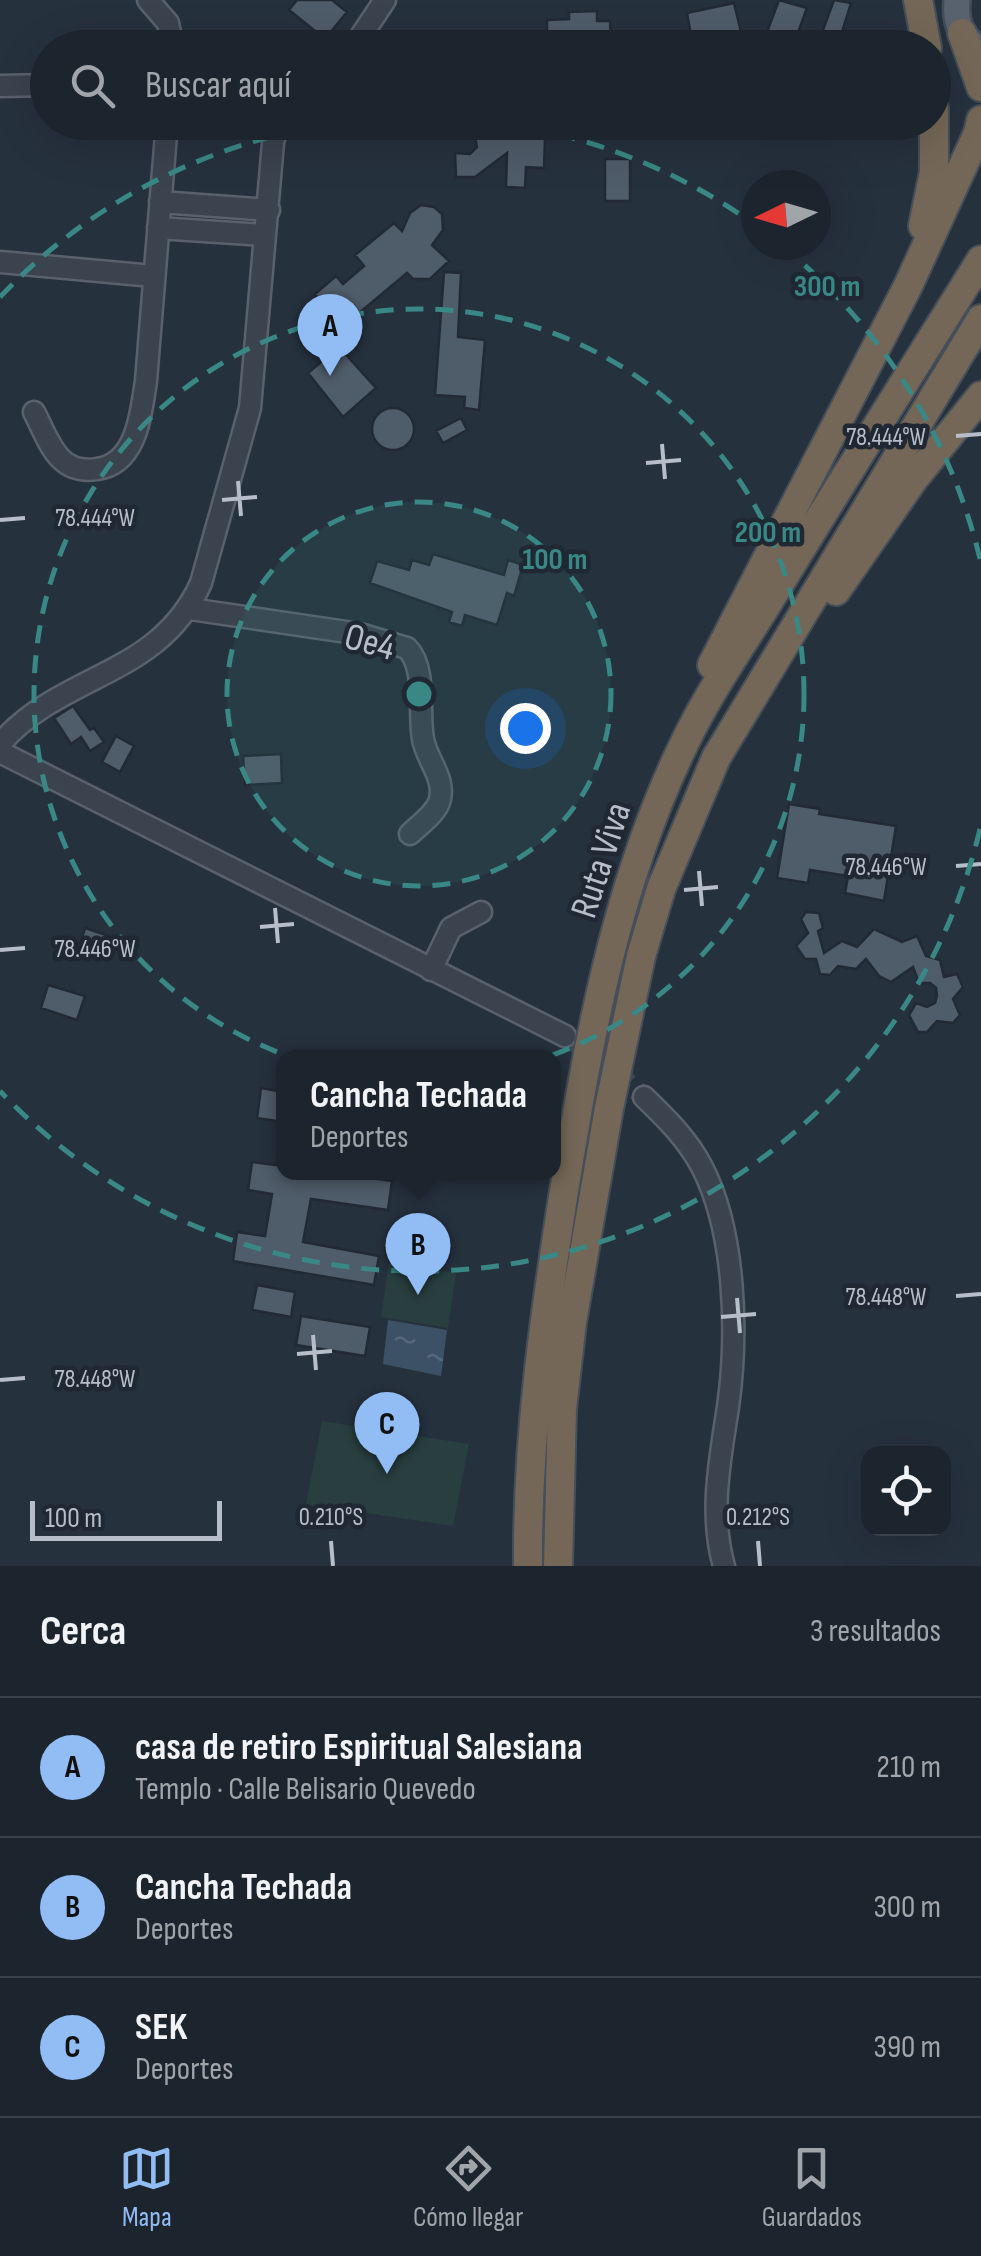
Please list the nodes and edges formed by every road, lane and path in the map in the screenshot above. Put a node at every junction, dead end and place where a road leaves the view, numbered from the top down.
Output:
1 (148, 0) edge
2 (384, 0) edge
3 (918, 0) edge
4 (957, 0) edge
5 (169, 30) edge
6 (365, 30) edge
7 (924, 30) edge
8 (972, 41) edge
9 (30, 85) edge
10 (0, 86) edge
11 (981, 87) edge
12 (981, 120) edge
13 (165, 140) edge
14 (274, 140) edge
15 (934, 140) edge
16 (160, 202) junction
17 (218, 206) junction
18 (268, 210) junction
19 (158, 228) junction
20 (217, 232) junction
21 (264, 235) junction
22 (981, 260) edge
23 (0, 262) edge
24 (154, 276) junction
25 (908, 286) junction
26 (981, 319) edge
27 (981, 396) edge
28 (981, 405) edge
29 (34, 412) dead end
30 (952, 431) junction
31 (190, 609) junction
32 (705, 705) junction
33 (0, 744) edge
34 (0, 752) edge
35 (688, 825) junction
36 (410, 834) dead end
37 (481, 912) dead end
38 (431, 970) junction
39 (565, 1036) tunnel mouth
40 (644, 1097) tunnel mouth
41 (528, 1566) edge
42 (558, 1566) edge
43 (724, 1566) edge

1 - 5 street
2 - 6 street
3 - 7 highway
4 - 8 main road
8 - 11 highway
9 - 10 street
12 - 25 highway
13 - 16 street
14 - 18 street
15 - 25 highway
16 - 17 street
16 - 19 street
17 - 18 street
17 - 20 street
18 - 21 street
19 - 20 street
19 - 24 street
20 - 21 street
21 - 31 street
22 - 32 highway, Ruta Viva
23 - 24 street
24 - 29 street
25 - 32 highway
26 - 35 highway, Ruta Viva
27 - 30 highway
28 - 30 highway
30 - 35 highway
31 - 33 street
31 - 36 street, Oe4
32 - 41 highway, Ruta Viva
34 - 38 street
35 - 42 highway, Ruta Viva
37 - 38 street
38 - 39 street
40 - 43 street

